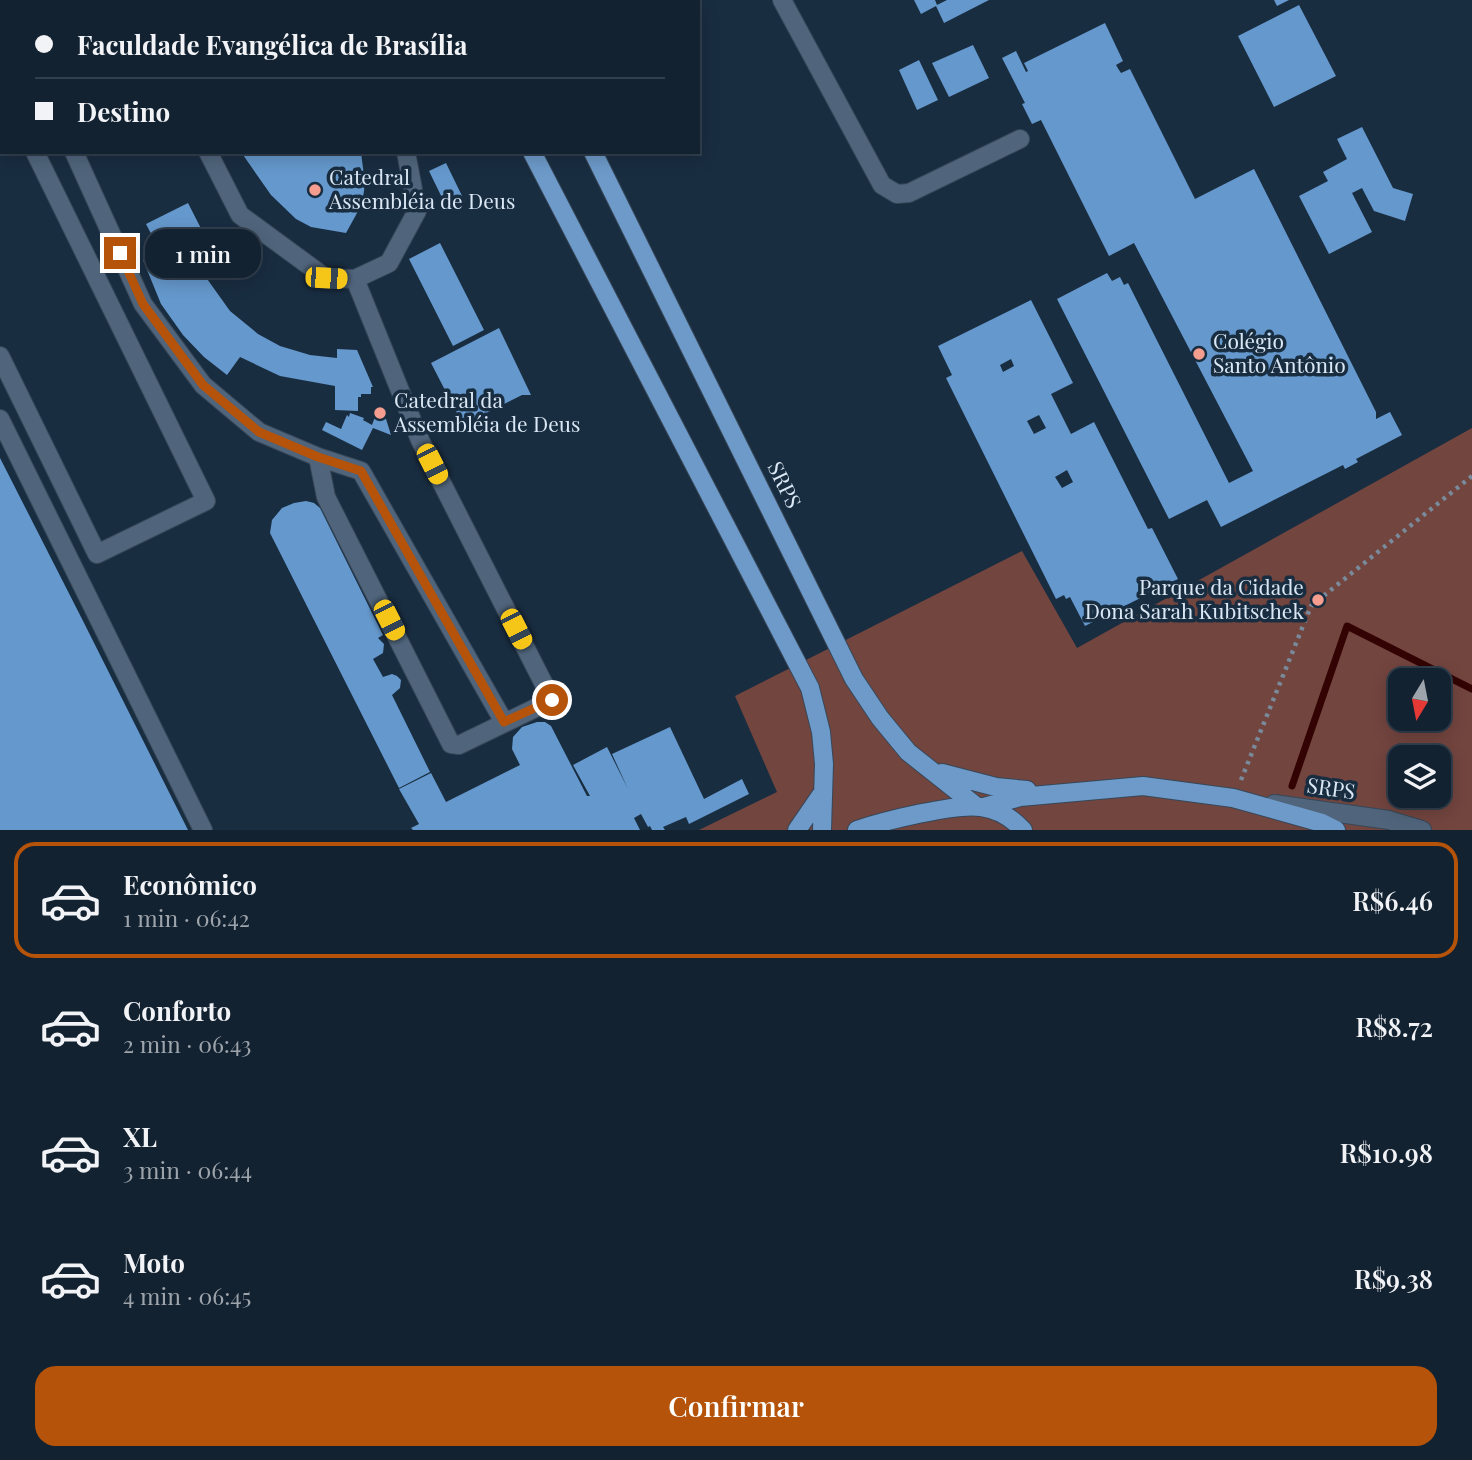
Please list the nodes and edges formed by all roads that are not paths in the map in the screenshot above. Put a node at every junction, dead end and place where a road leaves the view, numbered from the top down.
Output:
1 (782, 0) edge
2 (1020, 139) dead end
3 (36, 154) edge
4 (75, 154) edge
5 (209, 154) edge
6 (406, 154) edge
7 (533, 154) edge
8 (594, 154) edge
9 (355, 279) junction
10 (0, 356) edge
11 (0, 419) edge
12 (318, 457) junction
13 (504, 722) junction
14 (932, 770) junction
15 (823, 792) junction
16 (1063, 792) junction
17 (1233, 798) junction
18 (980, 807) junction
19 (203, 830) edge
20 (797, 830) edge
21 (822, 830) edge
22 (857, 830) edge
23 (1023, 830) edge
24 (1336, 830) edge
25 (1422, 830) edge

1 - 2 lane
3 - 10 lane
4 - 12 lane
5 - 9 lane
6 - 9 lane
7 - 15 main road
8 - 14 main road, SRPS
9 - 13 lane
11 - 19 lane
12 - 13 lane
12 - 13 lane
14 - 16 main road
14 - 18 main road, SRPS
15 - 20 main road
15 - 21 main road
16 - 17 main road, SRPS
16 - 18 main road, SRPS
17 - 24 main road, SRPS
17 - 25 lane, SRPS
18 - 22 main road
18 - 23 main road

